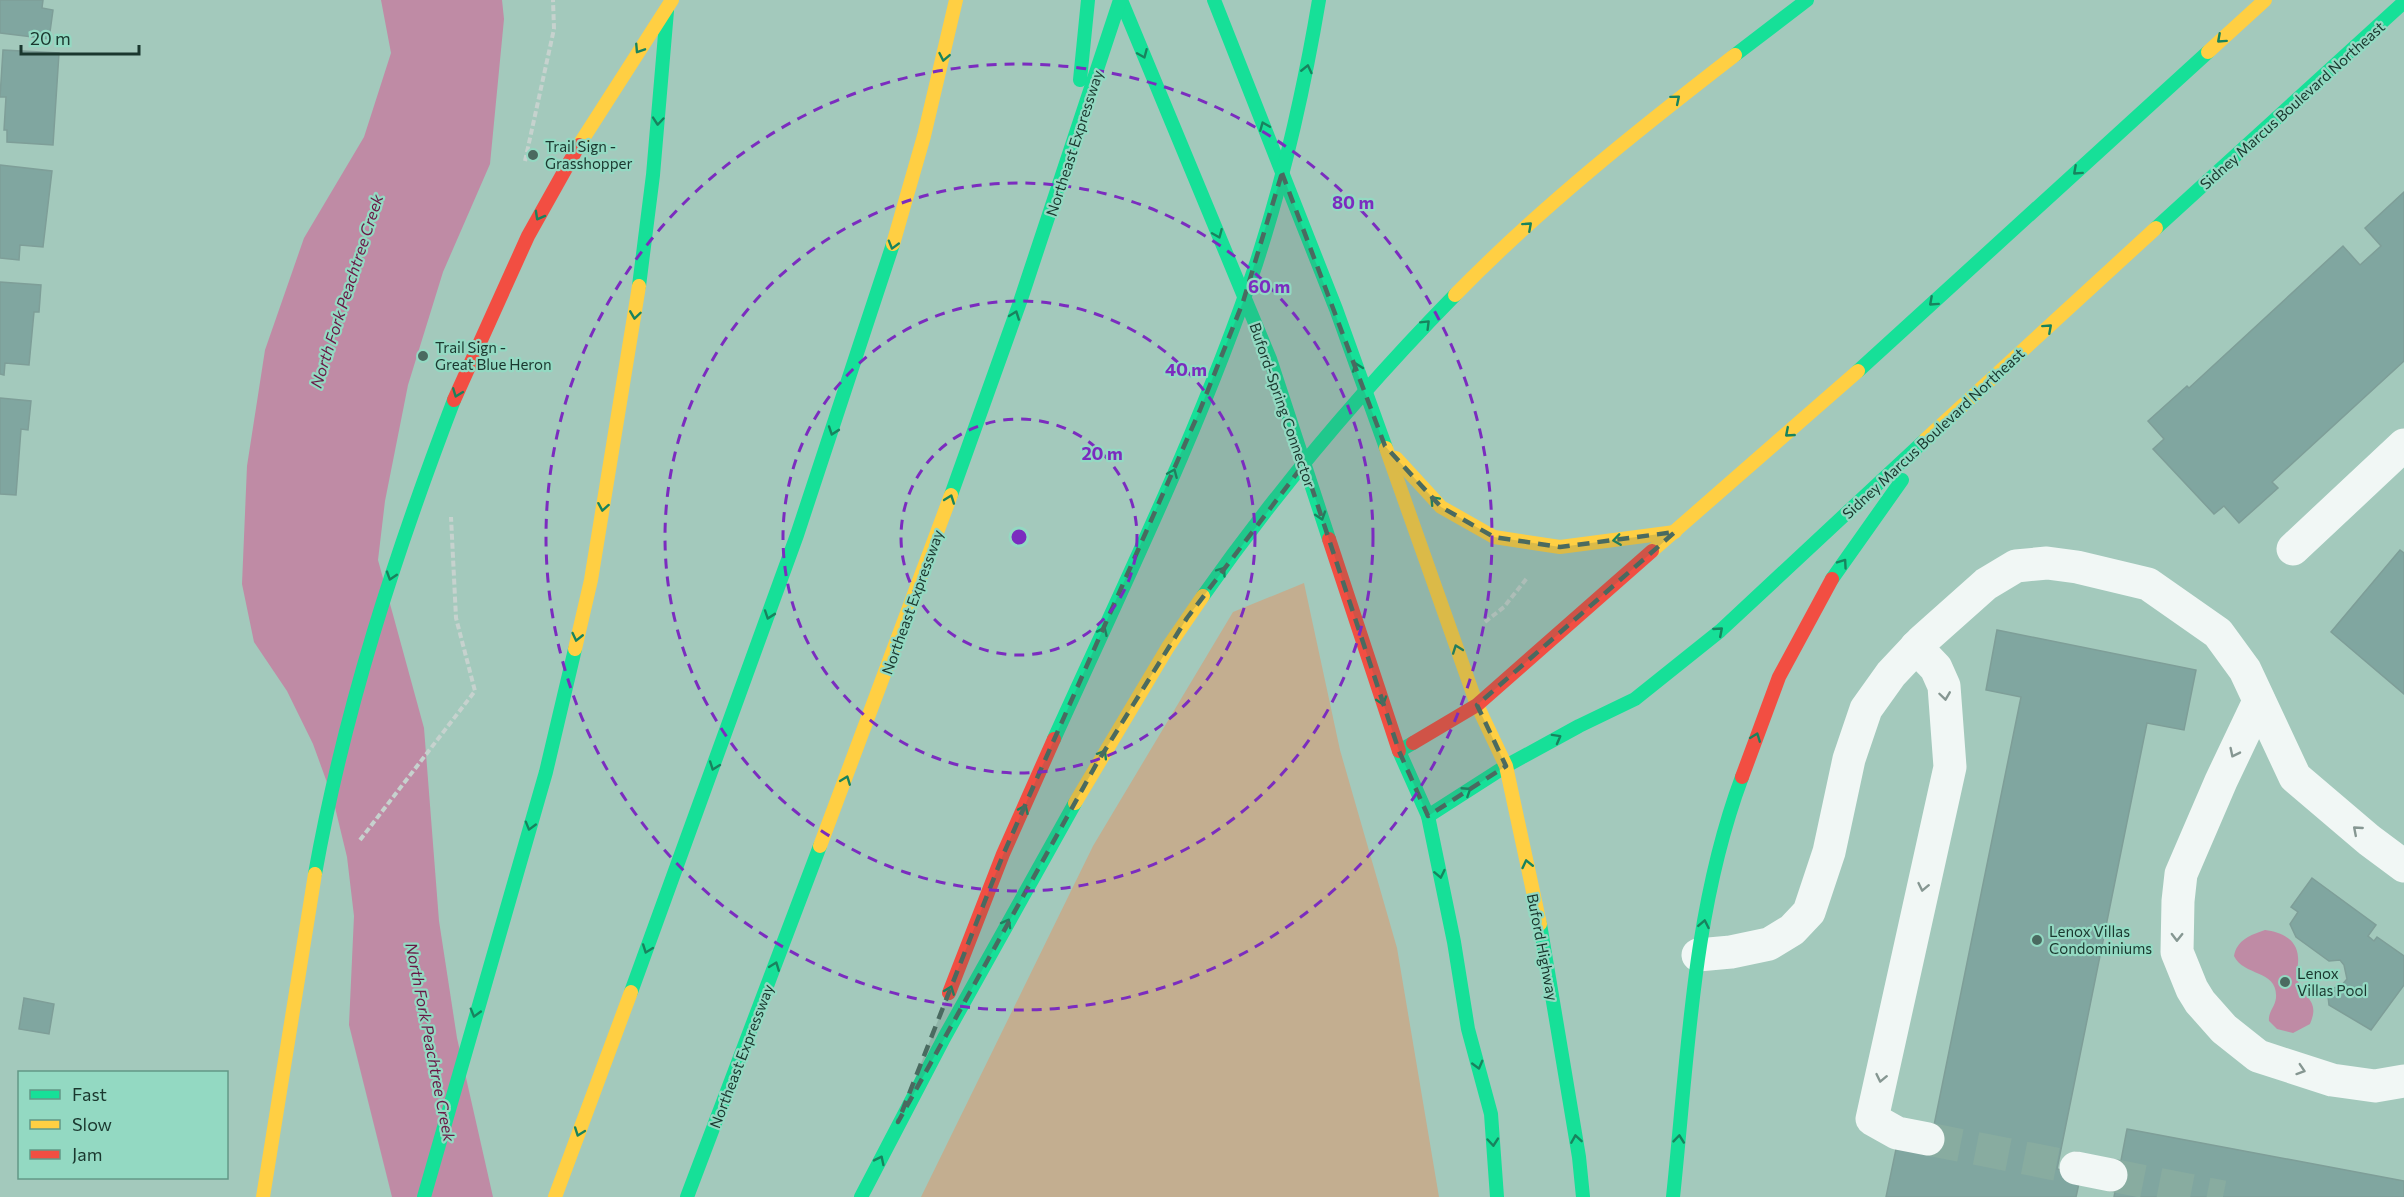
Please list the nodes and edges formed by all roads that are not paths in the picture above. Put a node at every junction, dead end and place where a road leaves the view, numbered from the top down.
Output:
1 (670, 0) edge
2 (956, 0) edge
3 (1088, 0) edge
4 (1120, 0) edge
5 (1214, 0) edge
6 (1319, 0) edge
7 (1807, 0) edge
8 (2265, 0) edge
9 (2404, 2) edge
10 (1072, 156) junction
11 (1942, 424) junction
12 (2404, 445) edge
13 (1385, 446) junction
14 (1675, 532) junction
15 (2293, 549) dead end
16 (1916, 647) junction
17 (2259, 701) junction
18 (1477, 705) junction
19 (1399, 751) junction
20 (1506, 766) junction
21 (1428, 816) junction
22 (2404, 866) edge
23 (1698, 955) junction
24 (2404, 1081) edge
25 (898, 1122) junction
26 (1928, 1139) tunnel mouth
27 (2076, 1168) tunnel mouth
28 (2111, 1175) tunnel mouth
29 (263, 1197) edge
30 (424, 1197) edge
31 (555, 1197) edge
32 (687, 1197) edge
33 (861, 1197) edge
34 (1497, 1197) edge
35 (1583, 1197) edge
36 (1673, 1197) edge

1 -> 29 main road
1 -> 30 main road
2 -> 31 main road
3 - 10 main road
4 - 10 main road, Northeast Expressway
4 -> 19 main road, Buford-Spring Connector
13 -> 5 main road
25 -> 6 main road
25 -> 7 main road
8 -> 14 main road
11 -> 9 main road, Sidney Marcus Boulevard Northeast
32 -> 10 main road, Northeast Expressway
20 -> 11 main road, Sidney Marcus Boulevard Northeast
23 -> 11 main road
12 - 15 street
14 -> 13 main road
18 -> 13 main road
14 - 18 main road
16 - 17 street
16 - 23 street
16 -> 26 street
22 -> 17 street
17 -> 24 street
18 - 19 main road
18 - 20 main road, Buford Highway
19 - 21 main road
21 -> 20 main road, Sidney Marcus Boulevard Northeast
35 -> 20 main road, Buford Highway
21 -> 34 main road
36 -> 23 main road
33 -> 25 main road
27 - 28 street

